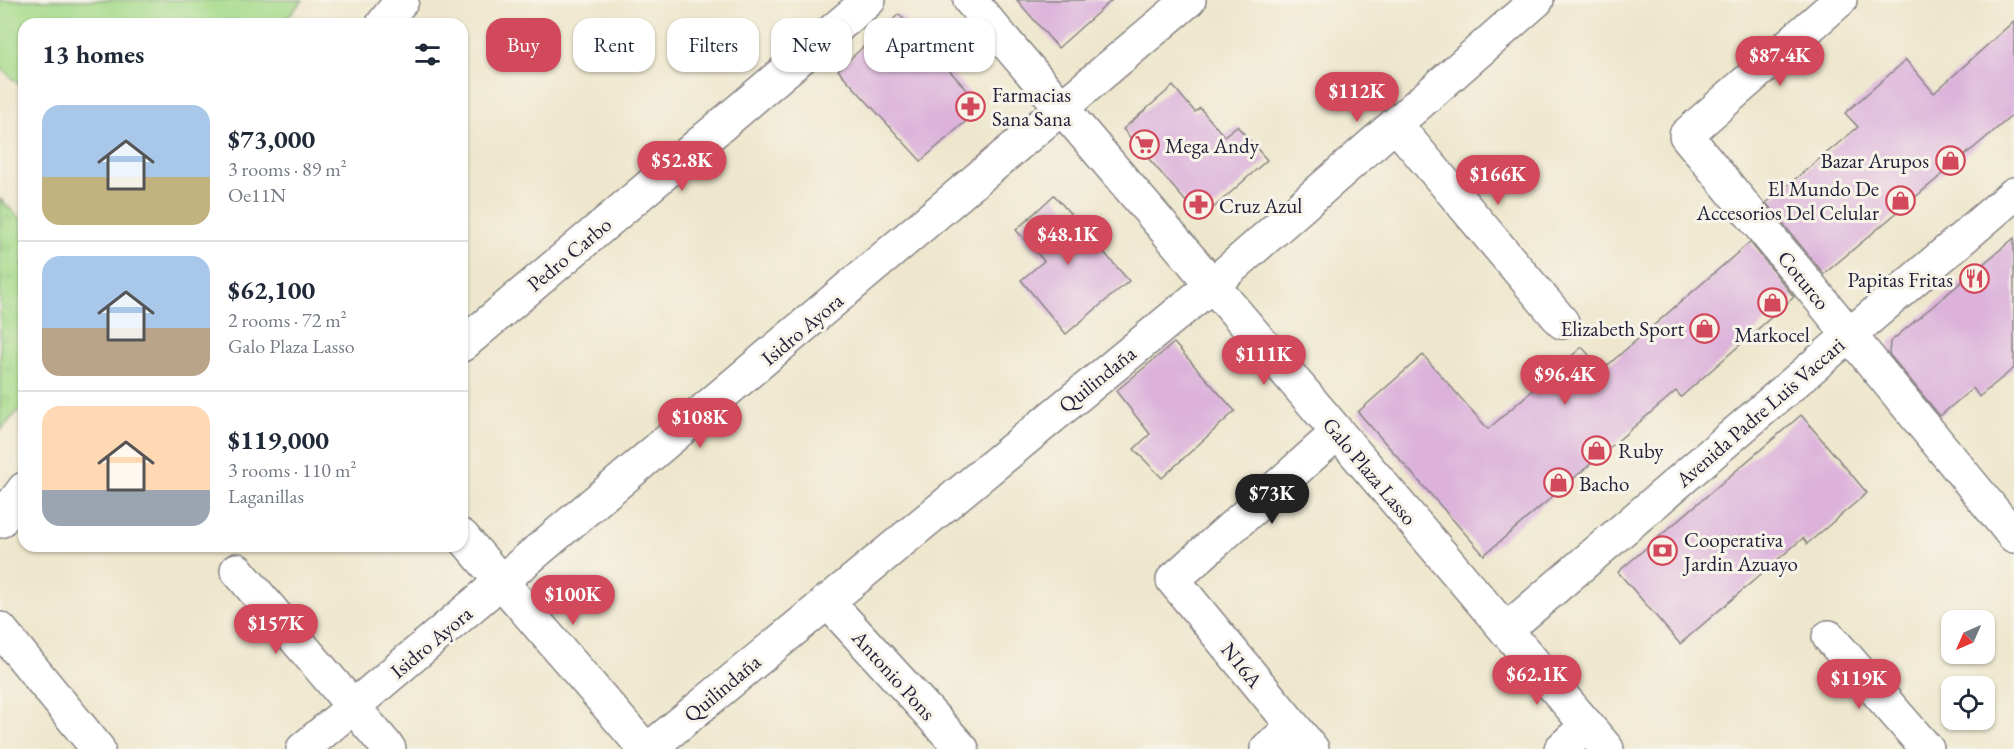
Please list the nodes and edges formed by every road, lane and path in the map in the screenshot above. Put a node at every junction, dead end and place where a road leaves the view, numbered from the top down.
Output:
1 (402, 0) edge
2 (869, 0) edge
3 (970, 0) edge
4 (1189, 0) edge
5 (1538, 0) edge
6 (1840, 0) edge
7 (388, 18) edge
8 (1062, 110) junction
9 (1395, 124) junction
10 (2014, 194) edge
11 (1212, 285) junction
12 (1562, 322) dead end
13 (1849, 336) junction
14 (468, 340) edge
15 (1337, 433) junction
16 (18, 497) edge
17 (0, 520) edge
18 (2014, 536) edge
19 (468, 543) edge
20 (237, 570) dead end
21 (502, 583) junction
22 (827, 601) junction
23 (0, 629) edge
24 (1506, 630) junction
25 (1829, 637) dead end
26 (353, 706) junction
27 (1597, 737) edge
28 (1302, 738) edge
29 (98, 749) edge
30 (303, 749) edge
31 (389, 749) edge
32 (647, 749) edge
33 (962, 749) edge
34 (1267, 749) edge
35 (1561, 749) edge
36 (1927, 749) edge

1 - 7 street
2 - 14 street, Pedro Carbo
3 - 8 street, Galo Plaza Lasso
4 - 8 street, Isidro Ayora
5 - 9 street, Quilindaña
6 - 13 street, Coturco
8 - 11 street, Galo Plaza Lasso
8 - 21 street, Isidro Ayora
9 - 11 street, Quilindaña
9 - 12 street
10 - 13 street, Avenida Padre Luis Vaccari
11 - 15 street, Galo Plaza Lasso
11 - 22 street, Quilindaña
13 - 18 street, Coturco
13 - 24 street, Avenida Padre Luis Vaccari
15 - 24 street, Galo Plaza Lasso
15 - 28 street, N16A
16 - 17 street
19 - 21 street
20 - 26 street
21 - 26 street, Isidro Ayora
21 - 32 street
22 - 32 street, Quilindaña
22 - 33 street, Antonio Pons
23 - 29 street
24 - 27 street, Galo Plaza Lasso
25 - 36 street
26 - 30 street, Isidro Ayora
26 - 31 street
27 - 35 street
28 - 34 street

